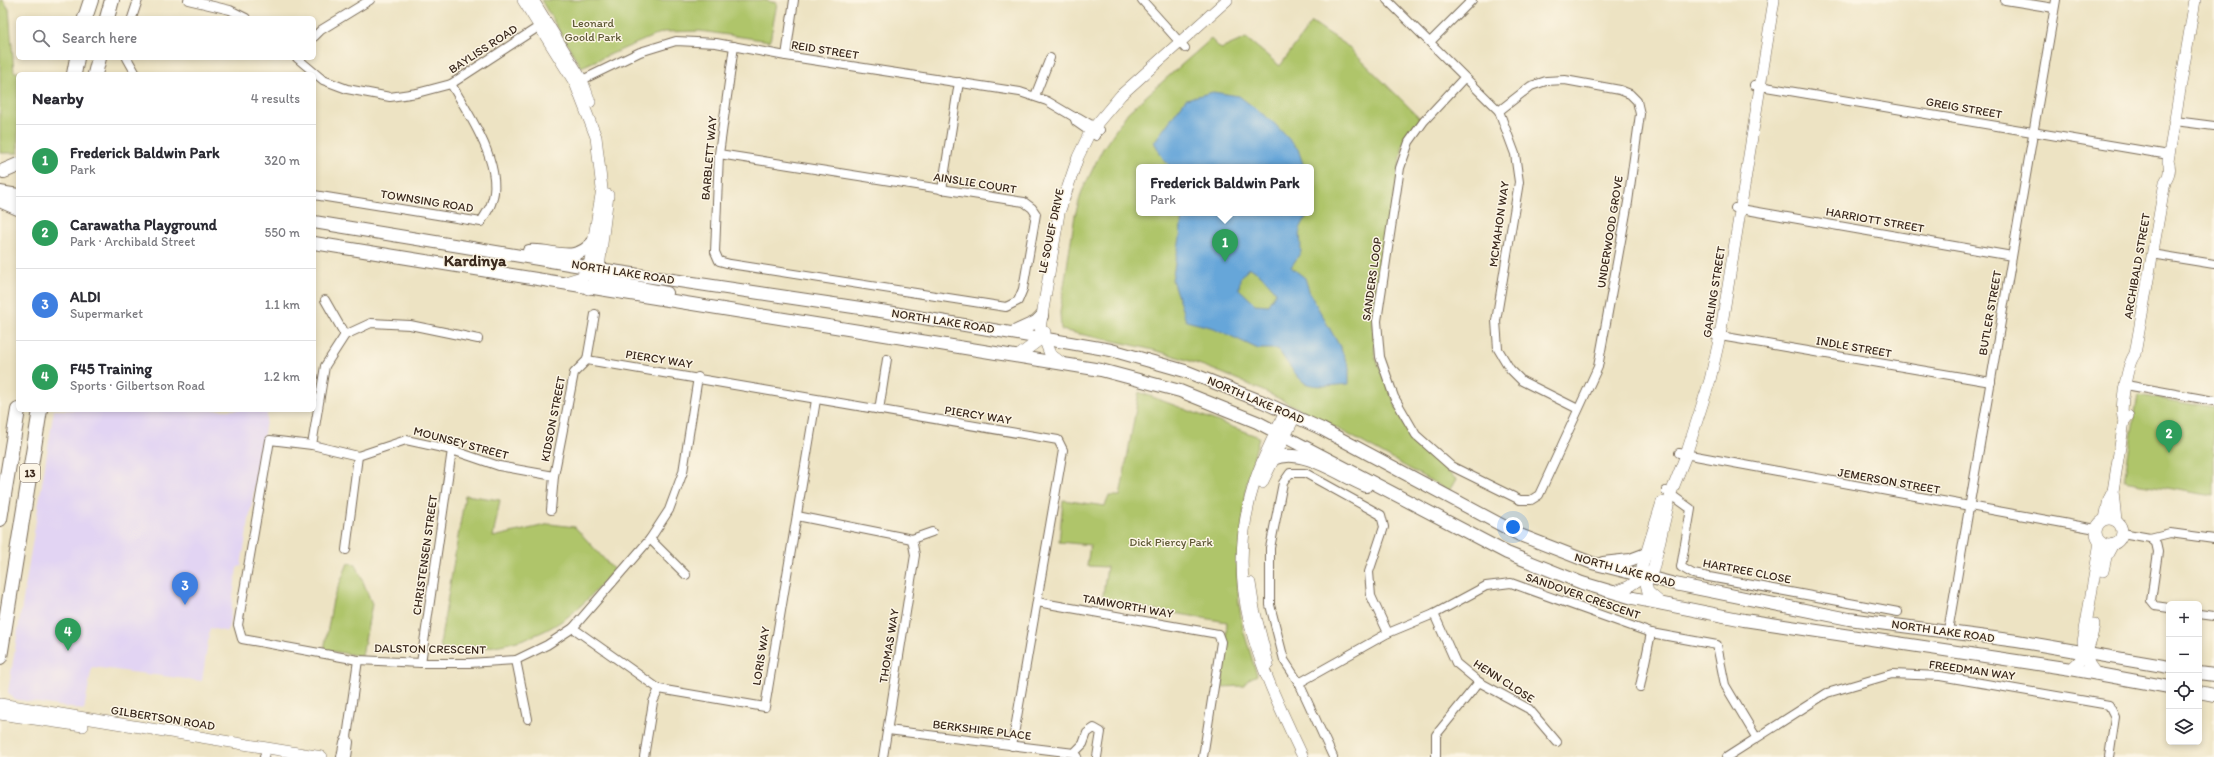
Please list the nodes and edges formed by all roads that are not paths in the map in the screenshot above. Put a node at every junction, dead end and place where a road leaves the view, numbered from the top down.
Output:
1 (91, 0) edge
2 (112, 0) edge
3 (138, 0) edge
4 (188, 0) edge
5 (370, 0) edge
6 (523, 0) edge
7 (532, 0) edge
8 (794, 0) edge
9 (1142, 0) edge
10 (1227, 0) edge
11 (1235, 0) edge
12 (1387, 0) edge
13 (1472, 0) edge
14 (1767, 0) edge
15 (1774, 0) edge
16 (2005, 0) edge
17 (2196, 0) edge
18 (2055, 4) edge
19 (86, 16) edge
20 (108, 16) edge
21 (133, 16) edge
22 (242, 16) edge
23 (542, 24) junction
24 (316, 36) edge
25 (1430, 42) junction
26 (734, 46) junction
27 (1182, 46) junction
28 (786, 56) junction
29 (1050, 58) dead end
30 (77, 60) edge
31 (98, 60) edge
32 (128, 60) edge
33 (299, 60) edge
34 (74, 72) edge
35 (96, 72) edge
36 (135, 72) edge
37 (314, 72) edge
38 (316, 73) edge
39 (1464, 78) junction
40 (579, 82) junction
41 (959, 82) junction
42 (451, 84) junction
43 (1757, 85) junction
44 (1035, 96) junction
45 (1499, 111) junction
46 (2175, 121) junction
47 (2214, 126) edge
48 (1095, 131) junction
49 (2034, 132) junction
50 (718, 154) junction
51 (2169, 158) junction
52 (16, 166) edge
53 (7, 171) edge
54 (942, 190) junction
55 (0, 192) edge
56 (316, 195) edge
57 (16, 196) edge
58 (0, 200) edge
59 (16, 207) edge
60 (1738, 208) junction
61 (316, 222) edge
62 (593, 242) junction
63 (316, 243) edge
64 (502, 253) junction
65 (2152, 254) junction
66 (2012, 256) junction
67 (730, 264) joint
68 (2214, 264) edge
69 (595, 271) junction
70 (560, 284) junction
71 (588, 289) junction
72 (325, 300) dead end
73 (693, 305) junction
74 (595, 314) dead end
75 (1042, 316) junction
76 (1012, 333) junction
77 (345, 335) junction
78 (1717, 336) junction
79 (1042, 338) junction
80 (478, 339) dead end
81 (1018, 356) junction
82 (888, 358) dead end
83 (587, 360) junction
84 (1062, 363) junction
85 (698, 377) junction
86 (1990, 382) junction
87 (2129, 386) junction
88 (816, 400) junction
89 (2214, 401) edge
90 (1578, 409) junction
91 (879, 410) junction
92 (18, 412) edge
93 (40, 412) edge
94 (1290, 414) junction
95 (1281, 433) junction
96 (312, 445) junction
97 (452, 450) junction
98 (1682, 454) junction
99 (358, 456) junction
100 (1273, 459) junction
101 (554, 476) junction
102 (2113, 491) junction
103 (1668, 492) junction
104 (1394, 493) junction
105 (1531, 500) joint
106 (1970, 508) junction
107 (551, 510) dead end
108 (796, 516) junction
109 (0, 519) edge
110 (2105, 519) junction
111 (2116, 521) junction
112 (2096, 529) junction
113 (932, 532) dead end
114 (2122, 533) junction
115 (2150, 538) junction
116 (2214, 538) edge
117 (650, 539) junction
118 (912, 539) junction
119 (2100, 542) junction
120 (2113, 544) junction
121 (346, 550) dead end
122 (1646, 554) junction
123 (1592, 563) junction
124 (686, 575) dead end
125 (1643, 576) junction
126 (1614, 592) junction
127 (1037, 602) junction
128 (1661, 603) junction
129 (2166, 608) edge
130 (1898, 612) dead end
131 (1434, 614) junction
132 (2202, 614) edge
133 (2214, 616) edge
134 (573, 628) junction
135 (1948, 631) junction
136 (1388, 633) junction
137 (1651, 633) junction
138 (2085, 653) junction
139 (0, 657) edge
140 (358, 660) junction
141 (516, 660) junction
142 (421, 663) junction
143 (2166, 666) edge
144 (2071, 669) junction
145 (2202, 673) edge
146 (2096, 674) junction
147 (2214, 675) edge
148 (1479, 682) junction
149 (1299, 684) junction
150 (2166, 686) edge
151 (1640, 687) dead end
152 (659, 689) junction
153 (2202, 693) edge
154 (2214, 695) edge
155 (0, 704) edge
156 (0, 714) edge
157 (528, 719) dead end
158 (888, 730) junction
159 (347, 737) junction
160 (1756, 737) junction
161 (1557, 742) dead end
162 (1012, 746) junction
163 (265, 753) edge
164 (1076, 755) edge
165 (279, 757) edge
166 (322, 757) edge
167 (341, 757) edge
168 (347, 757) edge
169 (644, 757) edge
170 (883, 757) edge
171 (1097, 757) edge
172 (1203, 757) edge
173 (1303, 757) edge
174 (1310, 757) edge
175 (1333, 757) edge
176 (1436, 757) edge
177 (1726, 757) edge
178 (2109, 757) edge

1 - 19 highway
2 - 20 highway
3 - 21 street
4 - 22 street
5 - 24 street
6 - 23 street
7 - 23 street
8 - 28 street
9 - 27 street
10 - 27 street, LE SOUEF DRIVE
11 - 27 street, LE SOUEF DRIVE
12 - 25 street, MCMAHON WAY
13 - 25 street
14 - 43 street, GARLING STREET
15 - 43 street, GARLING STREET
16 - 18 street
17 - 46 street, ARCHIBALD STREET
18 - 49 street, BUTLER STREET
23 - 40 street
23 - 42 street, BAYLISS ROAD
25 - 39 street, MCMAHON WAY
26 - 28 street, REID STREET
26 - 40 street, REID STREET
26 - 50 street, BARBLETT WAY
27 - 48 street, LE SOUEF DRIVE
28 - 41 street, REID STREET
29 - 44 street
30 - 34 highway
31 - 35 highway
32 - 36 street
33 - 37 street, BAYLISS ROAD
38 - 42 street, BAYLISS ROAD
39 - 45 street, MCMAHON WAY
39 - 105 street, SANDERS LOOP
40 - 62 street
40 - 69 street
41 - 44 street, REID STREET
41 - 54 street
42 - 56 street, TOWNSING ROAD
43 - 49 street, GREIG STREET
43 - 60 street, GARLING STREET
44 - 48 street, REID STREET
45 - 90 street, MCMAHON WAY
45 - 90 street, UNDERWOOD GROVE
46 - 47 street
46 - 51 street, ARCHIBALD STREET
48 - 75 street, LE SOUEF DRIVE
48 - 79 street, LE SOUEF DRIVE
49 - 51 street, GREIG STREET
49 - 66 street, BUTLER STREET
50 - 54 street, AINSLIE COURT
50 - 67 street, BARBLETT WAY
51 - 65 street, ARCHIBALD STREET
52 - 53 highway
54 - 67 street, AINSLIE COURT
55 - 57 main road
58 - 59 highway
60 - 66 street, HARRIOTT STREET
60 - 78 street, GARLING STREET
61 - 64 main road, NORTH LAKE ROAD
62 - 64 main road
62 - 69 street
63 - 70 main road, NORTH LAKE ROAD
64 - 69 main road, NORTH LAKE ROAD
65 - 68 street
65 - 87 street, ARCHIBALD STREET
66 - 86 street, BUTLER STREET
69 - 70 street
69 - 71 street
69 - 73 main road
69 - 76 main road, NORTH LAKE ROAD
70 - 71 main road, NORTH LAKE ROAD
71 - 73 main road, NORTH LAKE ROAD
72 - 77 street
73 - 81 main road, NORTH LAKE ROAD
74 - 83 street
75 - 76 main road
75 - 79 street, LE SOUEF DRIVE
76 - 79 main road, NORTH LAKE ROAD
77 - 80 street
77 - 96 street
78 - 86 street, INDLE STREET
78 - 98 street, GARLING STREET
79 - 81 street
79 - 84 street, LE SOUEF DRIVE
79 - 94 main road, NORTH LAKE ROAD
81 - 84 main road, NORTH LAKE ROAD
82 - 91 street
83 - 85 street, PIERCY WAY
83 - 101 street, KIDSON STREET
84 - 95 main road, NORTH LAKE ROAD
85 - 88 street, PIERCY WAY
85 - 117 street, DALSTON CRESCENT
86 - 106 street, BUTLER STREET
87 - 89 street
87 - 102 street, ARCHIBALD STREET
88 - 91 street, PIERCY WAY
88 - 108 street, LORIS WAY
90 - 105 street, UNDERWOOD GROVE
91 - 127 street, PIERCY WAY
92 - 109 highway, 13
93 - 139 highway, 13
94 - 95 street
94 - 123 main road, NORTH LAKE ROAD
95 - 100 street
95 - 104 main road, NORTH LAKE ROAD
95 - 173 street
96 - 99 street
96 - 140 street, DALSTON CRESCENT
97 - 99 street, MOUNSEY STREET
97 - 101 street, MOUNSEY STREET
97 - 142 street, CHRISTENSEN STREET
98 - 103 street, GARLING STREET
98 - 106 street, JEMERSON STREET
99 - 121 street
100 - 104 main road
100 - 174 street
101 - 107 street, KIDSON STREET
102 - 110 street, ARCHIBALD STREET
102 - 111 street, ARCHIBALD STREET
103 - 122 street, GARLING STREET
103 - 125 street, GARLING STREET
103 - 130 street, HARTREE CLOSE
104 - 126 main road, NORTH LAKE ROAD
106 - 112 street, JEMERSON STREET
106 - 135 street, BUTLER STREET
108 - 118 street
108 - 152 street, LORIS WAY
110 - 111 street
110 - 112 street
111 - 114 street
112 - 119 street
113 - 118 street
114 - 115 street
114 - 120 street
115 - 116 street
115 - 129 street
117 - 124 street
117 - 134 street, DALSTON CRESCENT
118 - 158 street, THOMAS WAY
119 - 120 street
119 - 138 street
120 - 138 street
122 - 123 main road
122 - 125 street, GARLING STREET
123 - 125 main road, NORTH LAKE ROAD
125 - 126 street, GARLING STREET
125 - 128 street, GARLING STREET
125 - 135 main road, NORTH LAKE ROAD
126 - 128 main road, NORTH LAKE ROAD
127 - 162 street, PIERCY WAY
127 - 172 street, TAMWORTH WAY
128 - 144 main road, NORTH LAKE ROAD
131 - 136 street, SANDOVER CRESCENT
131 - 137 street, SANDOVER CRESCENT
131 - 148 street, HENN CLOSE
132 - 133 street
134 - 141 street, DALSTON CRESCENT
134 - 152 street, LORIS WAY
135 - 138 main road, NORTH LAKE ROAD
136 - 149 street, SANDOVER CRESCENT
136 - 149 street
137 - 151 street
137 - 160 street, SANDOVER CRESCENT
138 - 143 main road, NORTH LAKE ROAD
138 - 144 street
138 - 146 street
140 - 142 street, DALSTON CRESCENT
140 - 159 street
141 - 142 street, DALSTON CRESCENT
141 - 157 street
144 - 146 main road, NORTH LAKE ROAD
145 - 147 main road
146 - 150 main road, NORTH LAKE ROAD
148 - 161 street, HENN CLOSE
148 - 176 street
149 - 175 street
152 - 169 street
153 - 154 main road
155 - 163 street, GILBERTSON ROAD
156 - 163 street, GILBERTSON ROAD
158 - 162 street, BERKSHIRE PLACE
158 - 170 street, THOMAS WAY
159 - 167 street
159 - 168 street
160 - 177 street, FREEDMAN WAY
160 - 178 street, FREEDMAN WAY
162 - 164 street, BERKSHIRE PLACE
163 - 165 street, GILBERTSON ROAD
163 - 166 street, GILBERTSON ROAD
164 - 171 street, BERKSHIRE PLACE

